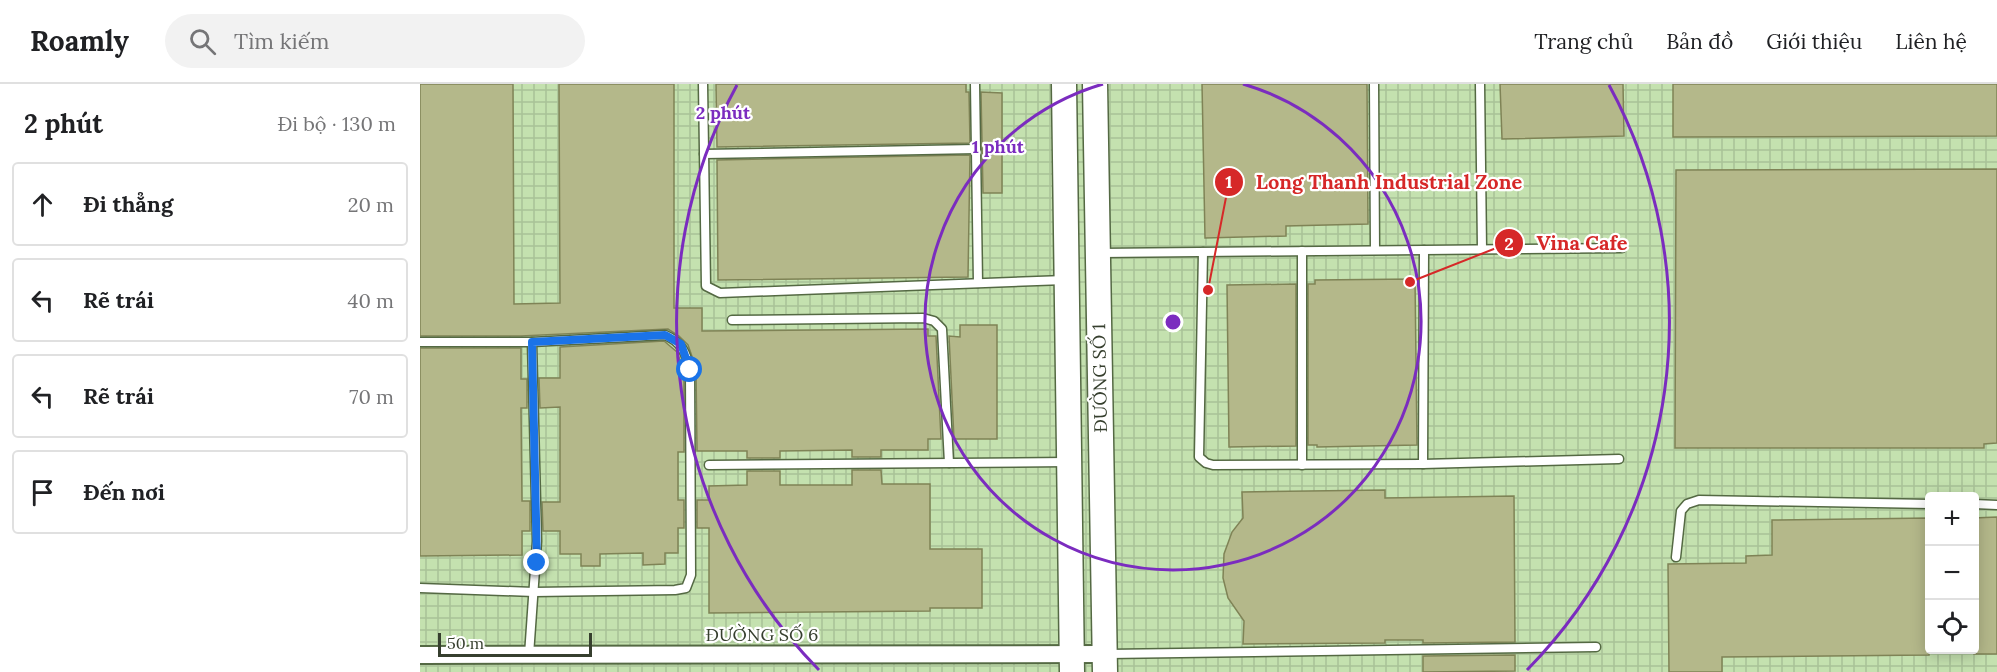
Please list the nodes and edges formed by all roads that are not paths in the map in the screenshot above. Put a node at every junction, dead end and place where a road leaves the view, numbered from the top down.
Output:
1 (703, 84) edge
2 (975, 84) edge
3 (1064, 84) edge
4 (1095, 84) edge
5 (1374, 84) edge
6 (1480, 84) edge
7 (976, 149) junction
8 (704, 154) junction
9 (1622, 248) dead end
10 (1482, 249) junction
11 (1375, 250) junction
12 (1424, 250) junction
13 (1302, 251) junction
14 (1203, 252) junction
15 (1098, 253) junction
16 (1066, 280) junction
17 (978, 284) junction
18 (732, 320) dead end
19 (420, 342) edge
20 (532, 342) junction
21 (1619, 459) dead end
22 (1068, 462) junction
23 (949, 463) junction
24 (1423, 464) junction
25 (709, 465) dead end
26 (1302, 465) junction
27 (1925, 504) edge
28 (1979, 504) edge
29 (1997, 505) edge
30 (1676, 558) dead end
31 (420, 588) edge
32 (534, 592) junction
33 (1596, 647) dead end
34 (529, 655) junction
35 (420, 656) edge
36 (1072, 663) edge
37 (1105, 663) edge

1 - 8 lane
2 - 7 lane
3 - 16 street, ĐƯỜNG SỐ 1
4 - 15 street, ĐƯỜNG SỐ 1
5 - 11 lane
6 - 10 lane
7 - 8 lane
7 - 17 lane
8 - 17 lane
9 - 10 lane
10 - 12 lane
11 - 12 lane
11 - 13 lane
12 - 24 lane
13 - 14 lane
13 - 26 lane
14 - 15 lane
14 - 26 lane
15 - 37 street, ĐƯỜNG SỐ 1
16 - 17 lane
16 - 22 street, ĐƯỜNG SỐ 1
18 - 23 lane
19 - 20 lane
20 - 32 lane
20 - 32 lane
21 - 24 lane
22 - 23 lane
22 - 36 street, ĐƯỜNG SỐ 1
23 - 25 lane
24 - 26 lane
27 - 30 lane
28 - 29 lane
31 - 32 lane
32 - 34 lane
33 - 37 lane
34 - 35 street, ĐƯỜNG SỐ 6
34 - 36 street, ĐƯỜNG SỐ 6
36 - 37 street, ĐƯỜNG SỐ 6

